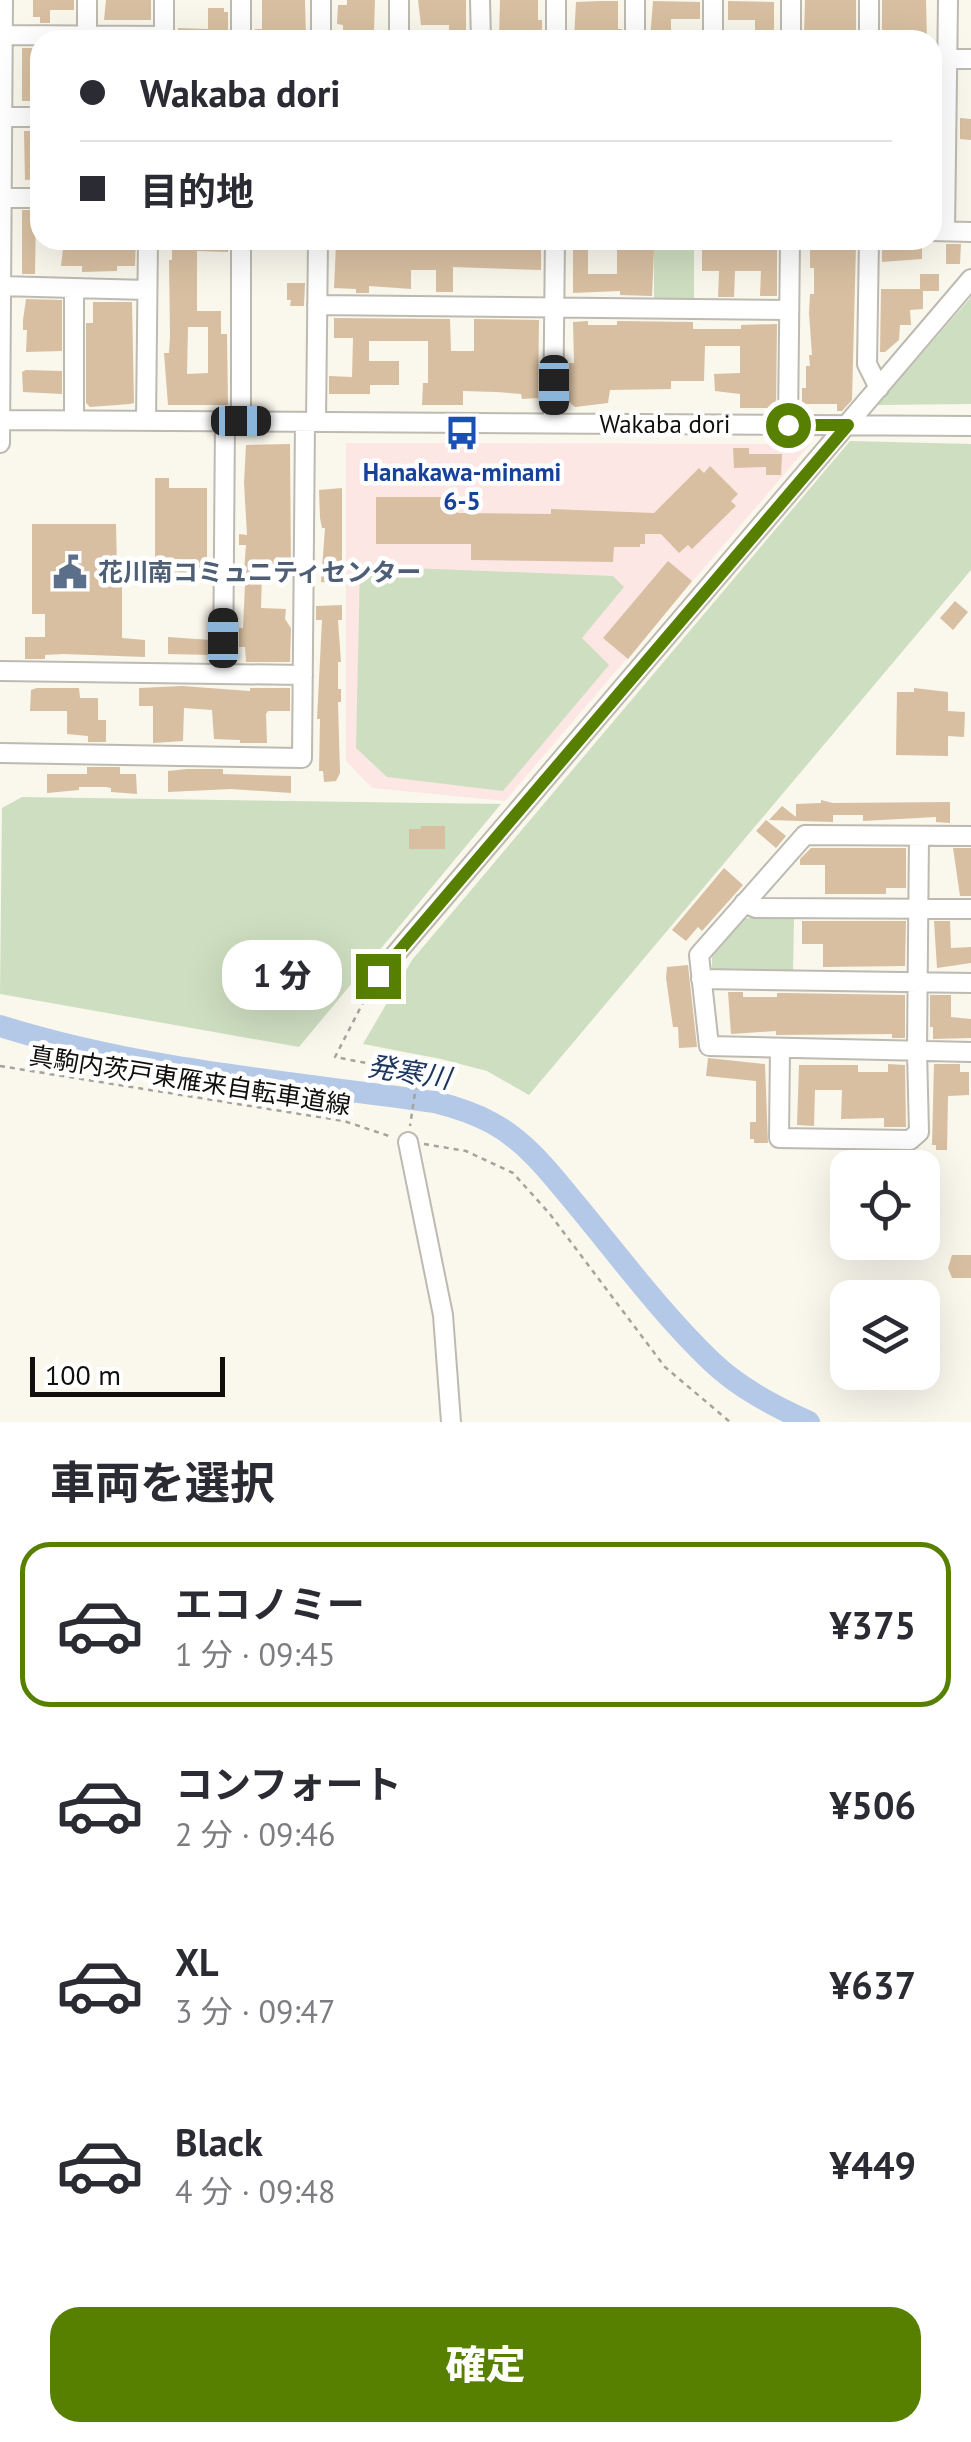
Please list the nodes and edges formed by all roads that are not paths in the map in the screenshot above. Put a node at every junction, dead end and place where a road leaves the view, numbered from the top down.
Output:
1 (3, 0) edge
2 (86, 0) edge
3 (164, 0) edge
4 (242, 0) edge
5 (321, 0) edge
6 (399, 0) edge
7 (480, 0) edge
8 (556, 0) edge
9 (635, 0) edge
10 (713, 0) edge
11 (791, 0) edge
12 (869, 0) edge
13 (948, 0) edge
14 (87, 30) edge
15 (164, 30) edge
16 (242, 30) edge
17 (321, 30) edge
18 (399, 30) edge
19 (481, 30) edge
20 (556, 30) edge
21 (635, 30) edge
22 (713, 30) edge
23 (791, 30) edge
24 (870, 30) edge
25 (30, 43) edge
26 (942, 44) edge
27 (2, 47) edge
28 (942, 59) edge
29 (971, 59) edge
30 (2, 117) edge
31 (30, 118) edge
32 (1, 154) edge
33 (2, 198) edge
34 (30, 198) edge
35 (942, 231) edge
36 (971, 232) edge
37 (148, 250) edge
38 (241, 250) edge
39 (318, 250) edge
40 (554, 250) edge
41 (790, 250) edge
42 (869, 250) edge
43 (1, 253) edge
44 (971, 279) edge
45 (1, 286) edge
46 (74, 288) junction
47 (147, 290) junction
48 (317, 305) junction
49 (554, 309) junction
50 (789, 310) junction
51 (879, 388) junction
52 (0, 420) edge
53 (74, 420) junction
54 (146, 421) junction
55 (233, 421) junction
56 (310, 422) junction
57 (554, 423) junction
58 (788, 425) junction
59 (848, 425) junction
60 (971, 426) edge
61 (0, 443) edge
62 (0, 671) edge
63 (223, 674) junction
64 (302, 675) junction
65 (0, 753) edge
66 (919, 836) junction
67 (971, 836) edge
68 (744, 903) junction
69 (920, 909) junction
70 (971, 909) edge
71 (378, 976) road end
72 (702, 979) junction
73 (919, 982) junction
74 (971, 983) edge
75 (780, 1048) junction
76 (917, 1051) junction
77 (971, 1052) edge
78 (409, 1135) road end
79 (452, 1422) edge

1 - 27 street
2 - 14 street
3 - 15 street
4 - 16 street
5 - 17 street
6 - 18 street
7 - 19 street
8 - 20 street
9 - 21 street
10 - 22 street
11 - 23 street
12 - 24 street
13 - 26 street
25 - 27 street
27 - 30 street
28 - 29 street
30 - 31 street
30 - 32 street
32 - 33 street
33 - 34 street
33 - 43 street
35 - 36 street
37 - 47 street
38 - 55 street
39 - 48 street
40 - 49 street
41 - 50 street
42 - 51 street
43 - 45 street
44 - 51 street
45 - 46 street
45 - 52 street
46 - 47 street
46 - 53 street
47 - 54 street
48 - 49 street
48 - 56 street
49 - 50 street
49 - 57 street
50 - 58 street
51 - 59 street
52 - 53 street, Wakaba dori
52 - 61 street
53 - 54 street, Wakaba dori
54 - 55 street, Wakaba dori
55 - 56 street, Wakaba dori
55 - 63 street
56 - 57 street, Wakaba dori
56 - 64 street
57 - 58 street, Wakaba dori
58 - 59 street, Wakaba dori
59 - 60 street, Wakaba dori
59 - 71 street
62 - 63 street
63 - 64 street
64 - 65 street
66 - 67 street
66 - 68 street
66 - 69 street
68 - 69 street
68 - 72 street
69 - 70 street
69 - 73 street
72 - 73 street
72 - 75 street
73 - 74 street
73 - 76 street
75 - 76 street
75 - 76 street
76 - 77 street
78 - 79 street

